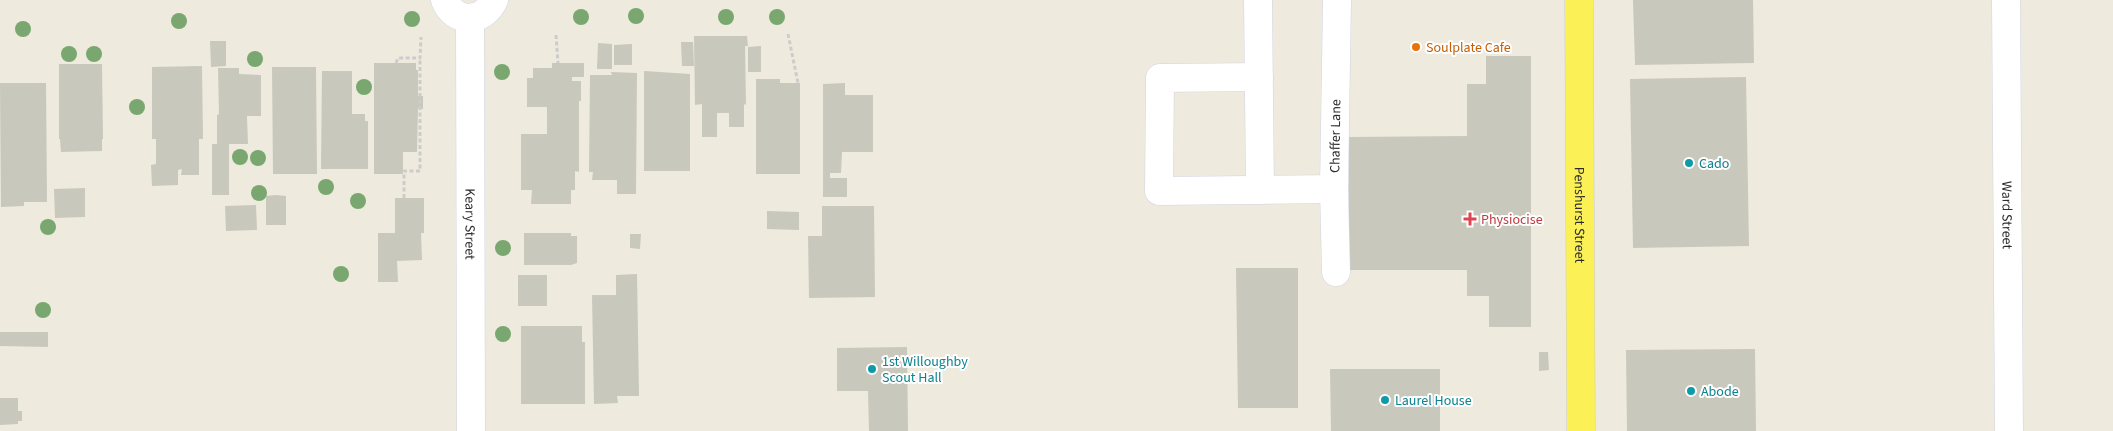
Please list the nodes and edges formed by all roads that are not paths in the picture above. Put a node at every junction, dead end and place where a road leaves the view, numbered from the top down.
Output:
1 (445, 0) edge
2 (494, 0) edge
3 (1258, 0) edge
4 (1337, 0) edge
5 (1579, 0) edge
6 (2006, 0) edge
7 (470, 18) junction
8 (1259, 76) junction
9 (1334, 189) junction
10 (1260, 190) junction
11 (1336, 272) dead end
12 (471, 431) edge
13 (1581, 431) edge
14 (2009, 431) edge

1 - 7 street
2 - 7 street
3 - 8 street
4 - 9 street, Chaffer Lane
5 - 13 main road, Penshurst Street
6 - 14 street, Ward Street
7 - 12 street, Keary Street
8 - 10 street
8 - 10 street
9 - 10 street
9 - 11 street, Chaffer Lane

